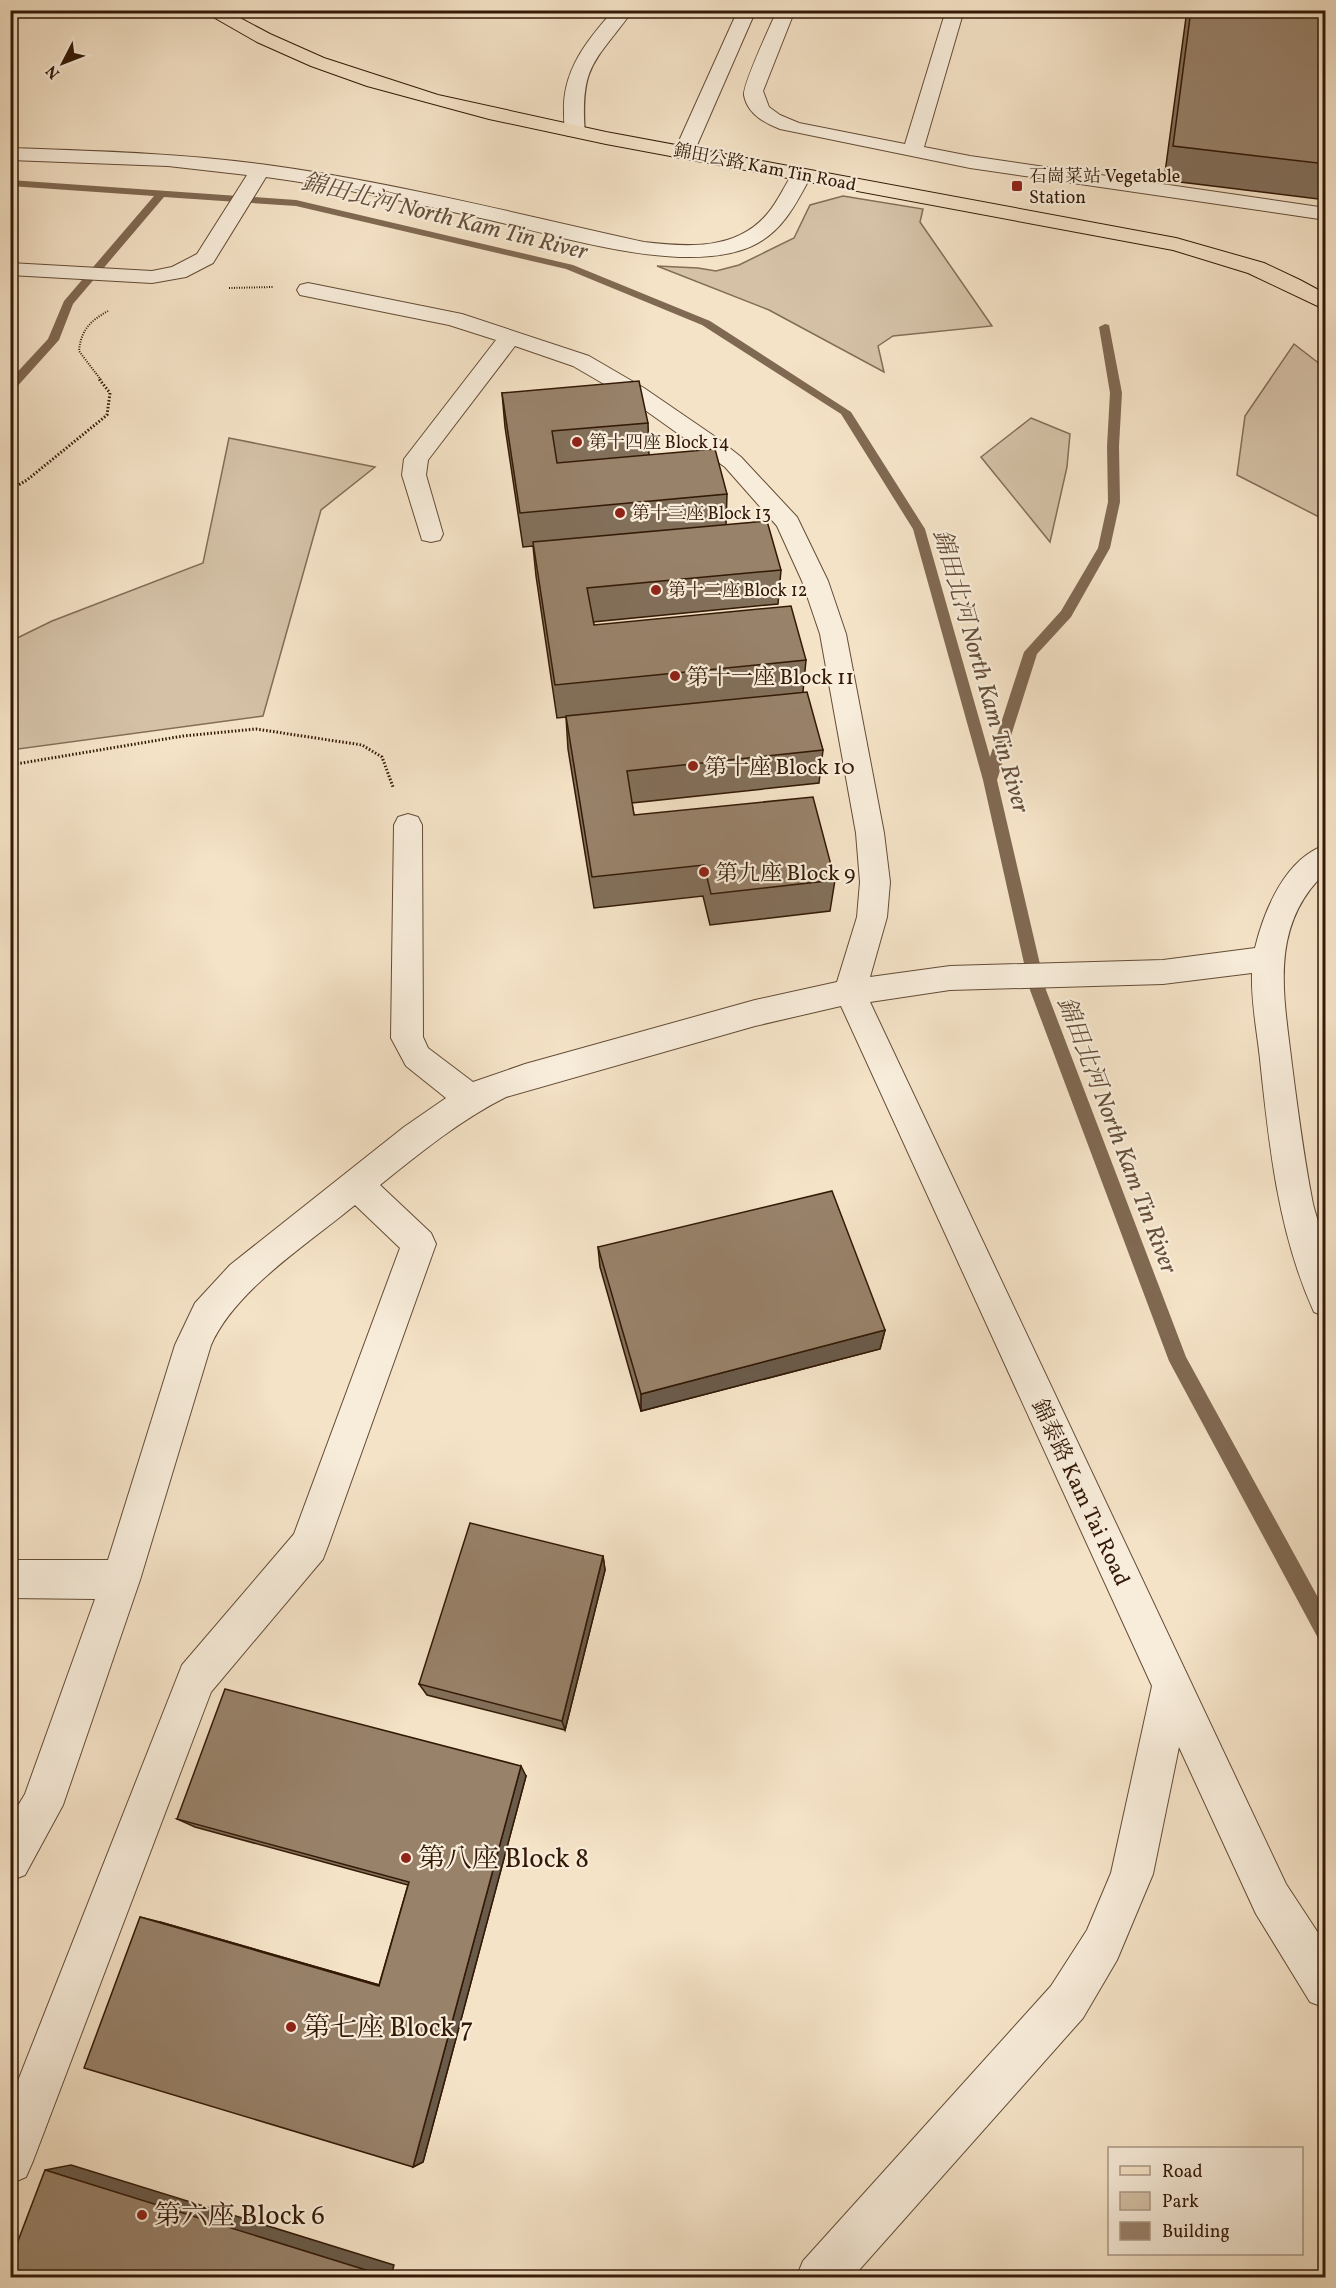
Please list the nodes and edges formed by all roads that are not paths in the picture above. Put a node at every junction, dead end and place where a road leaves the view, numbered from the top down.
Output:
1 (210, 10) edge
2 (624, 10) edge
3 (747, 10) edge
4 (786, 10) edge
5 (955, 10) edge
6 (575, 132) junction
7 (913, 151) junction
8 (684, 152) junction
9 (10, 154) edge
10 (802, 174) junction
11 (255, 177) junction
12 (1326, 214) edge
13 (10, 269) edge
14 (308, 290) road end
15 (1326, 304) edge
16 (509, 339) junction
17 (431, 534) dead end
18 (408, 825) road end
19 (1326, 856) edge
20 (1268, 959) junction
21 (850, 992) junction
22 (471, 1099) junction
23 (357, 1185) junction
24 (1326, 1301) edge
25 (10, 1579) edge
26 (122, 1580) junction
27 (1172, 1684) junction
28 (10, 1860) edge
29 (1326, 1986) edge
30 (10, 2161) edge
31 (820, 2277) edge

1 - 6 main road, 錦田公路 Kam Tin Road
2 - 6 street
3 - 8 street
4 - 7 street
5 - 7 street
6 - 8 main road, 錦田公路 Kam Tin Road
7 - 12 street
8 - 10 main road, 錦田公路 Kam Tin Road
9 - 11 street
10 - 11 street
10 - 15 main road, 錦田公路 Kam Tin Road
11 - 13 street
14 - 16 street
16 - 17 street
16 - 21 street
18 - 22 street
19 - 20 street
20 - 21 street
20 - 24 street
21 - 22 street
21 - 27 street, 錦泰路 Kam Tai Road
22 - 23 street
23 - 26 street
23 - 30 street
25 - 26 street
26 - 28 street
27 - 29 street, 錦泰路 Kam Tai Road
27 - 31 street

